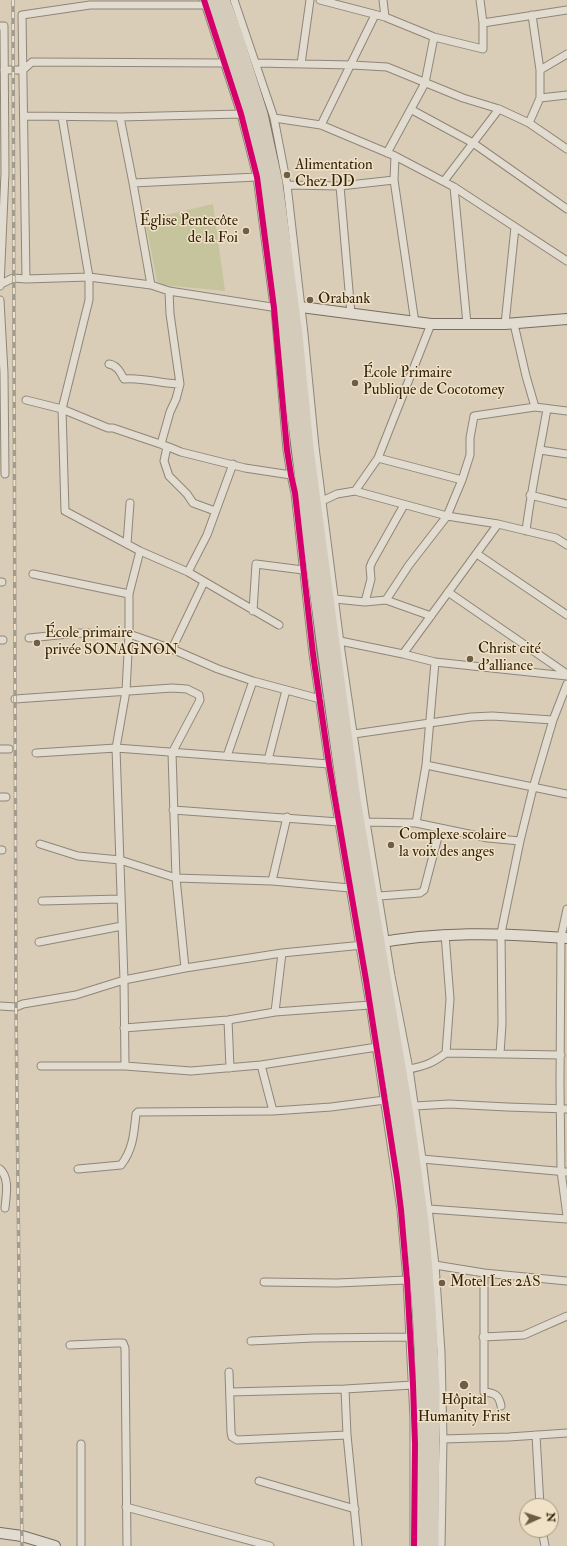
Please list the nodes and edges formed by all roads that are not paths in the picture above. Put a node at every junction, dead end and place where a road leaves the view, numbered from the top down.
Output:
1 (223, 0) edge
2 (234, 0) edge
3 (310, 0) edge
4 (320, 0) edge
5 (383, 0) edge
6 (480, 0) edge
7 (91, 2) edge
8 (207, 2) edge
9 (567, 10) edge
10 (375, 15) junction
11 (532, 15) junction
12 (385, 18) junction
13 (483, 23) junction
14 (0, 26) edge
15 (434, 37) junction
16 (567, 54) edge
17 (225, 63) junction
18 (256, 63) junction
19 (301, 64) junction
20 (352, 65) junction
21 (4, 70) junction
22 (23, 70) junction
23 (540, 70) junction
24 (2, 81) edge
25 (425, 83) junction
26 (567, 95) edge
27 (540, 98) junction
28 (499, 109) junction
29 (412, 110) junction
30 (241, 114) junction
31 (24, 116) junction
32 (62, 117) junction
33 (120, 117) junction
34 (274, 118) junction
35 (529, 123) junction
36 (321, 125) junction
37 (3, 127) edge
38 (473, 143) junction
39 (567, 149) edge
40 (387, 153) junction
41 (395, 156) junction
42 (2, 173) edge
43 (256, 177) junction
44 (394, 180) junction
45 (444, 181) junction
46 (133, 183) junction
47 (287, 185) junction
48 (340, 186) junction
49 (454, 186) junction
50 (567, 209) edge
51 (515, 227) junction
52 (567, 261) edge
53 (89, 277) junction
54 (26, 279) junction
55 (0, 285) edge
56 (150, 285) junction
57 (169, 291) junction
58 (0, 300) edge
59 (287, 308) junction
60 (351, 314) junction
61 (567, 319) edge
62 (415, 323) junction
63 (431, 324) junction
64 (467, 324) junction
65 (510, 324) junction
66 (109, 364) dead end
67 (2, 373) edge
68 (180, 384) junction
69 (26, 400) dead end
70 (535, 407) junction
71 (62, 409) junction
72 (547, 409) junction
73 (567, 411) edge
74 (161, 444) junction
75 (540, 450) junction
76 (567, 454) edge
77 (378, 458) junction
78 (234, 464) junction
79 (6, 474) dead end
80 (291, 475) junction
81 (462, 480) junction
82 (355, 491) junction
83 (530, 495) junction
84 (322, 501) junction
85 (130, 503) dead end
86 (567, 504) edge
87 (404, 505) junction
88 (215, 511) junction
89 (447, 516) junction
90 (498, 524) junction
91 (526, 531) junction
92 (127, 544) junction
93 (567, 545) edge
94 (140, 551) junction
95 (477, 554) junction
96 (303, 570) junction
97 (188, 572) junction
98 (33, 574) dead end
99 (204, 582) junction
100 (448, 592) junction
101 (129, 594) junction
102 (335, 599) junction
103 (386, 600) junction
104 (365, 602) junction
105 (253, 611) junction
106 (567, 615) edge
107 (431, 616) junction
108 (279, 625) dead end
109 (129, 634) junction
110 (29, 638) dead end
111 (340, 641) junction
112 (172, 649) junction
113 (403, 654) junction
114 (435, 662) junction
115 (567, 675) edge
116 (253, 681) junction
117 (567, 684) edge
118 (286, 690) junction
119 (126, 691) junction
120 (15, 699) dead end
121 (320, 699) junction
122 (553, 720) junction
123 (429, 722) junction
124 (354, 734) junction
125 (116, 748) junction
126 (0, 749) edge
127 (9, 749) dead end
128 (36, 753) dead end
129 (172, 753) junction
130 (228, 756) junction
131 (268, 760) junction
132 (329, 764) junction
133 (426, 765) junction
134 (533, 788) junction
135 (567, 794) edge
136 (173, 810) junction
137 (287, 817) junction
138 (339, 822) junction
139 (366, 822) junction
140 (416, 823) junction
141 (440, 829) junction
142 (520, 841) junction
143 (40, 844) dead end
144 (120, 860) junction
145 (176, 878) junction
146 (272, 881) junction
147 (350, 888) junction
148 (379, 896) junction
149 (120, 899) junction
150 (42, 901) dead end
151 (567, 909) edge
152 (122, 926) junction
153 (501, 933) junction
154 (445, 934) junction
155 (564, 937) edge
156 (39, 942) dead end
157 (373, 943) junction
158 (282, 953) junction
159 (185, 968) junction
160 (124, 980) junction
161 (370, 1005) junction
162 (0, 1006) edge
163 (275, 1012) junction
164 (228, 1020) junction
165 (124, 1028) junction
166 (377, 1047) junction
167 (446, 1053) junction
168 (500, 1054) junction
169 (561, 1055) junction
170 (260, 1065) junction
171 (41, 1066) dead end
172 (125, 1066) junction
173 (230, 1068) junction
174 (409, 1069) junction
175 (385, 1100) junction
176 (415, 1106) junction
177 (564, 1109) edge
178 (273, 1111) junction
179 (422, 1159) junction
180 (0, 1169) edge
181 (78, 1169) dead end
182 (564, 1172) edge
183 (5, 1208) dead end
184 (429, 1209) junction
185 (567, 1216) edge
186 (567, 1219) edge
187 (435, 1265) junction
188 (484, 1273) junction
189 (407, 1280) junction
190 (264, 1282) dead end
191 (567, 1282) edge
192 (567, 1316) edge
193 (410, 1337) junction
194 (483, 1337) junction
195 (251, 1341) dead end
196 (70, 1345) dead end
197 (229, 1372) dead end
198 (412, 1385) junction
199 (344, 1389) junction
200 (230, 1392) junction
201 (501, 1406) dead end
202 (567, 1433) edge
203 (347, 1435) junction
204 (536, 1435) junction
205 (443, 1439) junction
206 (82, 1444) dead end
207 (258, 1481) dead end
208 (540, 1498) edge
209 (126, 1507) junction
210 (355, 1510) junction
211 (0, 1532) edge
212 (55, 1546) edge
213 (80, 1546) edge
214 (127, 1546) edge
215 (270, 1546) edge
216 (358, 1546) edge
217 (414, 1546) edge
218 (423, 1546) edge
219 (432, 1546) edge
220 (440, 1546) edge

1 - 59 highway
2 - 18 street
3 - 19 street
4 - 10 street
5 - 12 street
6 - 13 street
7 - 8 street
7 - 22 street
8 - 17 street
8 - 59 highway
9 - 11 street
10 - 12 street
10 - 20 street
11 - 13 street
11 - 23 street
12 - 15 street
13 - 15 street
14 - 21 street
15 - 25 street
16 - 23 street
17 - 22 street
17 - 30 street
18 - 19 street
18 - 34 street
19 - 20 street
20 - 25 street
20 - 36 street
21 - 22 street
21 - 24 street
22 - 31 street
23 - 27 street
24 - 37 street
25 - 28 street
25 - 29 street
26 - 27 street
27 - 35 street
28 - 35 street
28 - 38 street
29 - 38 street
29 - 40 street
30 - 33 street
30 - 43 street
31 - 32 street
31 - 54 street
32 - 33 street
32 - 53 street
33 - 46 street
34 - 36 street
34 - 47 street
35 - 39 street
36 - 40 street
37 - 42 street
38 - 45 street
38 - 50 street
40 - 41 street
41 - 44 street
41 - 45 street
42 - 55 street
43 - 46 street
43 - 59 street
44 - 48 street
44 - 62 street
45 - 49 street
46 - 56 street
47 - 48 street
47 - 59 street
48 - 60 street
49 - 51 street
49 - 64 street
51 - 52 street
51 - 65 street
53 - 54 street
53 - 56 street
53 - 71 street
54 - 55 street
56 - 57 street
57 - 59 street
57 - 68 street
58 - 67 street
59 - 60 main road
59 - 80 street
59 - 84 street
59 - 157 highway
60 - 62 main road
61 - 65 main road
62 - 63 main road
63 - 64 main road
63 - 77 street
64 - 65 main road
65 - 70 street
66 - 68 street
67 - 79 street
68 - 74 street
69 - 71 street
70 - 72 street
70 - 81 street
71 - 74 street
71 - 92 street
72 - 73 street
72 - 75 street
74 - 78 street
74 - 88 street
75 - 76 street
75 - 83 street
77 - 81 street
77 - 82 street
78 - 80 street
78 - 88 street
80 - 96 street
81 - 89 street
82 - 84 street
82 - 87 street
83 - 86 street
83 - 91 street
84 - 102 street
85 - 92 street
87 - 89 street
87 - 104 street
88 - 97 street
89 - 90 street
89 - 103 street
90 - 91 street
90 - 95 street
91 - 93 street
92 - 94 street
94 - 97 street
94 - 101 street
95 - 100 street
95 - 106 street
96 - 105 street
96 - 121 street
97 - 99 street
98 - 101 street
99 - 105 street
99 - 112 street
100 - 107 street
100 - 115 street
101 - 109 street
102 - 104 street
102 - 111 street
103 - 104 street
103 - 107 street
105 - 108 street
107 - 113 street
109 - 110 street
109 - 112 street
109 - 119 street
111 - 113 street
111 - 124 street
112 - 116 street
113 - 114 street
114 - 115 street
114 - 123 street
116 - 118 street
116 - 130 street
117 - 122 street
118 - 121 street
118 - 131 street
119 - 120 street
119 - 125 street
119 - 129 street
121 - 132 street
122 - 123 street
122 - 134 street
123 - 124 street
123 - 133 street
124 - 139 street
125 - 128 street
125 - 129 street
125 - 144 street
126 - 127 street
129 - 130 street
129 - 136 street
130 - 131 street
131 - 132 street
132 - 138 street
133 - 134 street
133 - 140 street
134 - 135 street
134 - 142 street
136 - 137 street
136 - 145 street
137 - 138 street
137 - 146 street
138 - 147 street
139 - 140 street
139 - 148 street
140 - 141 street
141 - 142 street
141 - 148 street
142 - 153 street
143 - 144 street
144 - 145 street
144 - 149 street
145 - 146 street
145 - 159 street
146 - 147 street
147 - 157 street
148 - 157 street
149 - 150 street
149 - 152 street
151 - 155 street
152 - 156 street
152 - 160 street
153 - 154 main road
153 - 155 main road
153 - 168 street
154 - 157 main road
154 - 167 street
155 - 169 street
157 - 158 street
157 - 161 street
157 - 174 street
157 - 218 highway
157 - 219 highway
158 - 159 street
158 - 163 street
159 - 160 street
160 - 162 street
160 - 165 street
161 - 163 street
161 - 166 street
163 - 164 street
164 - 165 street
164 - 173 street
165 - 172 street
166 - 170 street
166 - 175 street
167 - 168 street
167 - 174 street
168 - 169 street
169 - 177 street
170 - 173 street
170 - 178 street
171 - 172 street
172 - 173 street
174 - 176 street
175 - 178 street
175 - 189 street
176 - 177 street
176 - 179 street
177 - 182 street
178 - 181 street
179 - 182 street
179 - 184 street
180 - 183 street
182 - 185 street
184 - 186 street
184 - 187 street
187 - 188 street
187 - 205 street
188 - 191 street
188 - 194 street
189 - 190 street
189 - 193 street
192 - 194 street
193 - 195 street
193 - 198 street
194 - 201 street
196 - 209 street
197 - 200 street
198 - 199 street
198 - 217 street
199 - 200 street
199 - 203 street
200 - 203 street
202 - 204 street
203 - 210 street
204 - 205 street
204 - 208 street
205 - 220 street
206 - 213 street
207 - 210 street
209 - 214 street
209 - 215 street
210 - 216 street
211 - 212 main road

